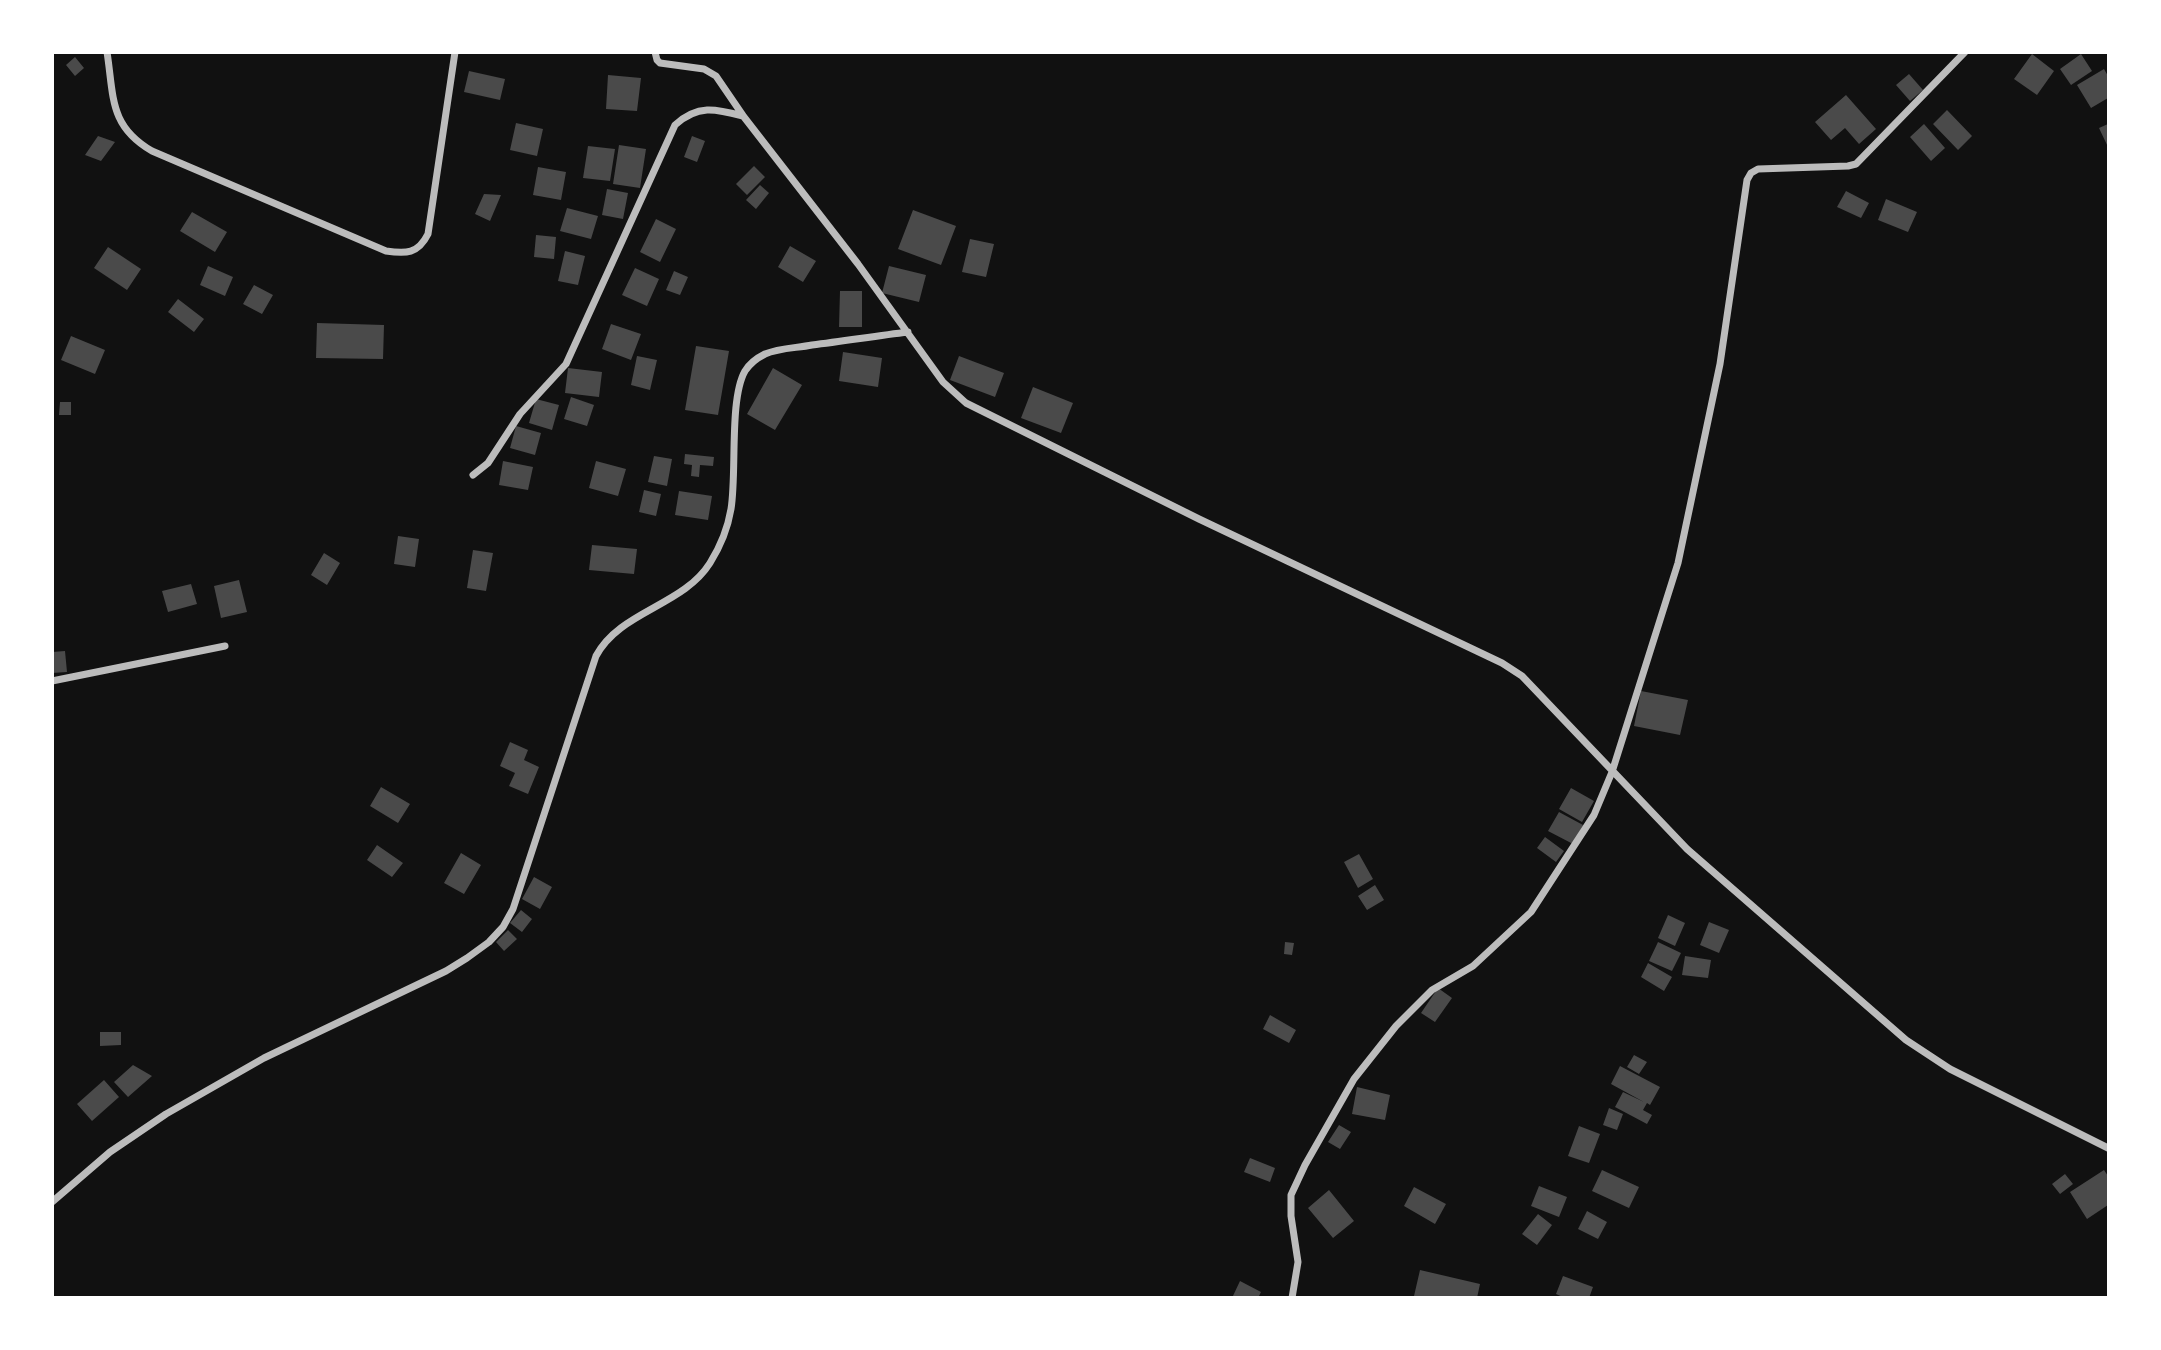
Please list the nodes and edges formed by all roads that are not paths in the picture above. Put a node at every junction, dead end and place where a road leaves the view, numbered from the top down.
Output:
1 (107, 52) edge
2 (455, 52) edge
3 (656, 52) edge
4 (1965, 52) edge
5 (744, 117) junction
6 (908, 332) junction
7 (473, 475) dead end
8 (225, 646) dead end
9 (52, 681) edge
10 (1612, 772) junction
11 (2109, 1148) edge
12 (52, 1202) edge
13 (1292, 1297) edge

1 - 2 street
3 - 5 street
4 - 10 street
5 - 6 street
5 - 7 street
6 - 10 street
6 - 12 street
8 - 9 street
10 - 11 street
10 - 13 street

